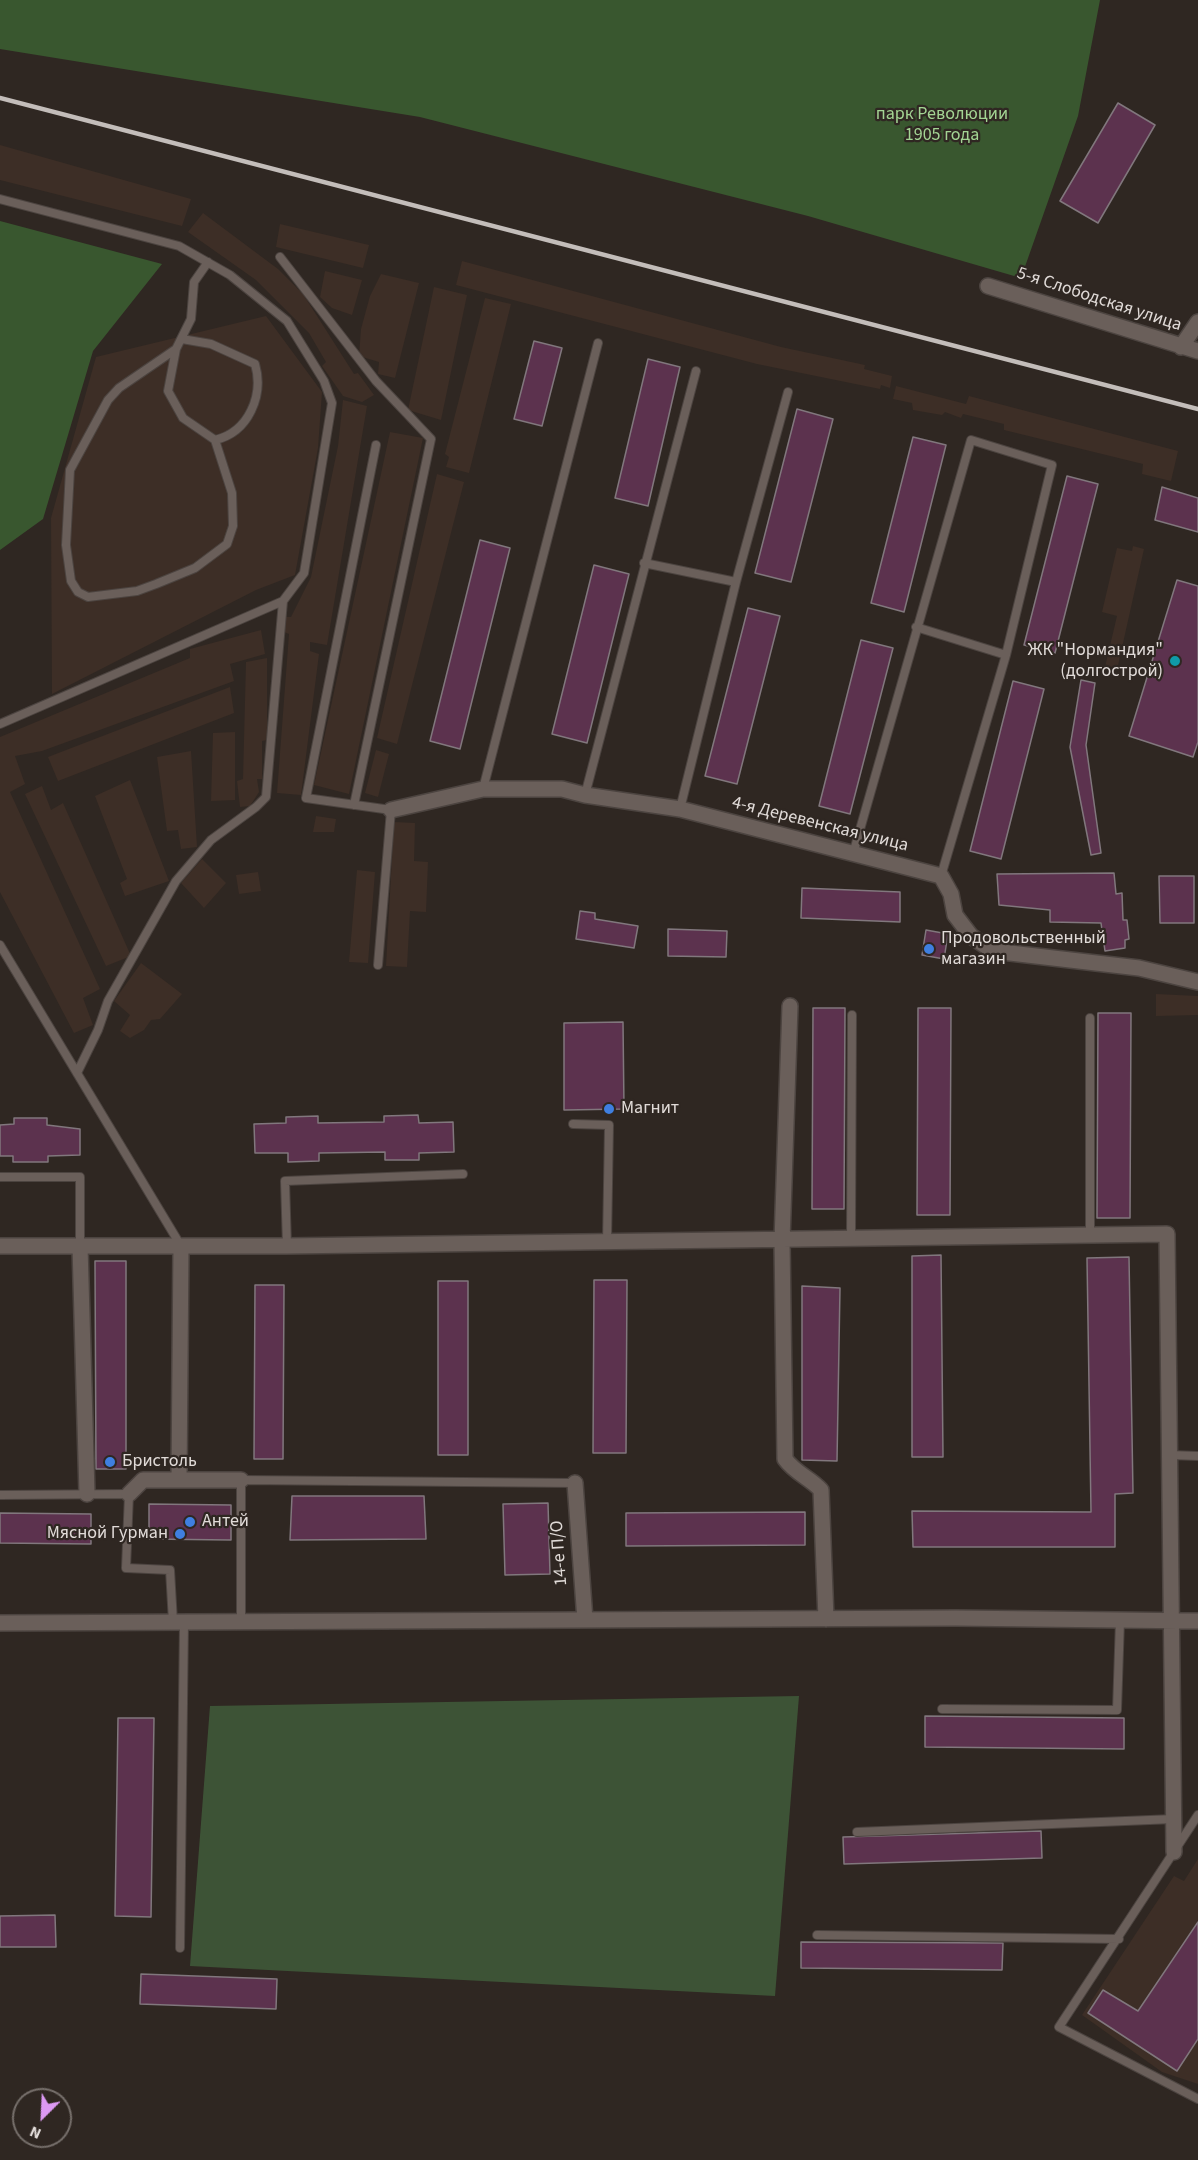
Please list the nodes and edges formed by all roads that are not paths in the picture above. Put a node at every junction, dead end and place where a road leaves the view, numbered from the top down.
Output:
1 (0, 199) edge
2 (280, 257) dead end
3 (207, 262) junction
4 (988, 285) dead end
5 (1198, 322) edge
6 (182, 339) junction
7 (598, 343) dead end
8 (1181, 347) junction
9 (176, 349) junction
10 (1198, 351) edge
11 (696, 372) dead end
12 (788, 392) dead end
13 (215, 440) junction
14 (375, 445) dead end
15 (644, 563) junction
16 (736, 582) junction
17 (283, 601) junction
18 (916, 627) junction
19 (1006, 655) junction
20 (0, 724) edge
21 (483, 789) junction
22 (585, 795) junction
23 (354, 805) junction
24 (680, 809) junction
25 (391, 810) junction
26 (853, 854) junction
27 (941, 876) junction
28 (0, 945) edge
29 (378, 964) dead end
30 (1198, 982) edge
31 (790, 1006) dead end
32 (852, 1015) dead end
33 (1090, 1018) dead end
34 (77, 1073) junction
35 (573, 1125) dead end
36 (463, 1174) dead end
37 (0, 1177) edge
38 (1090, 1234) junction
39 (851, 1240) junction
40 (783, 1241) junction
41 (608, 1243) junction
42 (0, 1246) edge
43 (80, 1246) junction
44 (181, 1246) junction
45 (287, 1246) junction
46 (1170, 1455) junction
47 (1198, 1456) edge
48 (179, 1480) junction
49 (241, 1480) junction
50 (575, 1483) joint
51 (87, 1494) junction
52 (129, 1494) junction
53 (0, 1495) edge
54 (826, 1619) junction
55 (585, 1620) junction
56 (1120, 1620) junction
57 (1172, 1620) junction
58 (1198, 1621) edge
59 (179, 1622) junction
60 (241, 1622) junction
61 (0, 1623) edge
62 (942, 1710) dead end
63 (1198, 1815) edge
64 (1174, 1819) junction
65 (857, 1832) dead end
66 (1174, 1852) junction
67 (817, 1935) dead end
68 (1119, 1939) junction
69 (180, 1948) dead end
70 (1198, 2099) edge

1 - 3 lane
2 - 23 lane
3 - 6 lane
3 - 17 lane
4 - 8 street, 5-я Слободская улица
5 - 8 street
6 - 9 lane
6 - 13 lane
7 - 21 lane
8 - 10 street, 5-я Слободская улица
9 - 13 lane
9 - 13 lane
11 - 15 lane
12 - 16 lane
14 - 23 lane
15 - 16 lane
15 - 22 lane
16 - 24 lane
17 - 20 lane
17 - 34 lane
18 - 19 lane
18 - 19 lane
18 - 26 lane
19 - 27 lane
21 - 22 street, 4-я Деревенская улица
21 - 25 street, 4-я Деревенская улица
22 - 24 street, 4-я Деревенская улица
23 - 25 lane
24 - 26 street, 4-я Деревенская улица
25 - 29 lane
26 - 27 street, 4-я Деревенская улица
27 - 30 street
28 - 34 lane
31 - 40 street
32 - 39 lane
33 - 38 lane
34 - 44 lane
35 - 41 lane
36 - 45 lane
37 - 43 lane
38 - 39 street
38 - 46 street
39 - 40 street
40 - 41 street
40 - 54 street
41 - 45 street
42 - 43 street
43 - 44 street
43 - 51 street
44 - 45 street
44 - 48 street
46 - 47 lane
46 - 57 street
48 - 49 street
48 - 52 street
49 - 50 lane
49 - 60 lane
50 - 55 street, 14-е П/О
51 - 52 lane
51 - 53 lane
52 - 59 lane
54 - 55 street
54 - 56 street
55 - 60 street
56 - 57 street
56 - 62 lane
57 - 58 street
57 - 64 street
59 - 60 street
59 - 61 street
59 - 69 lane
63 - 66 lane
64 - 65 lane
64 - 66 street
66 - 68 lane
67 - 68 lane
68 - 70 lane

